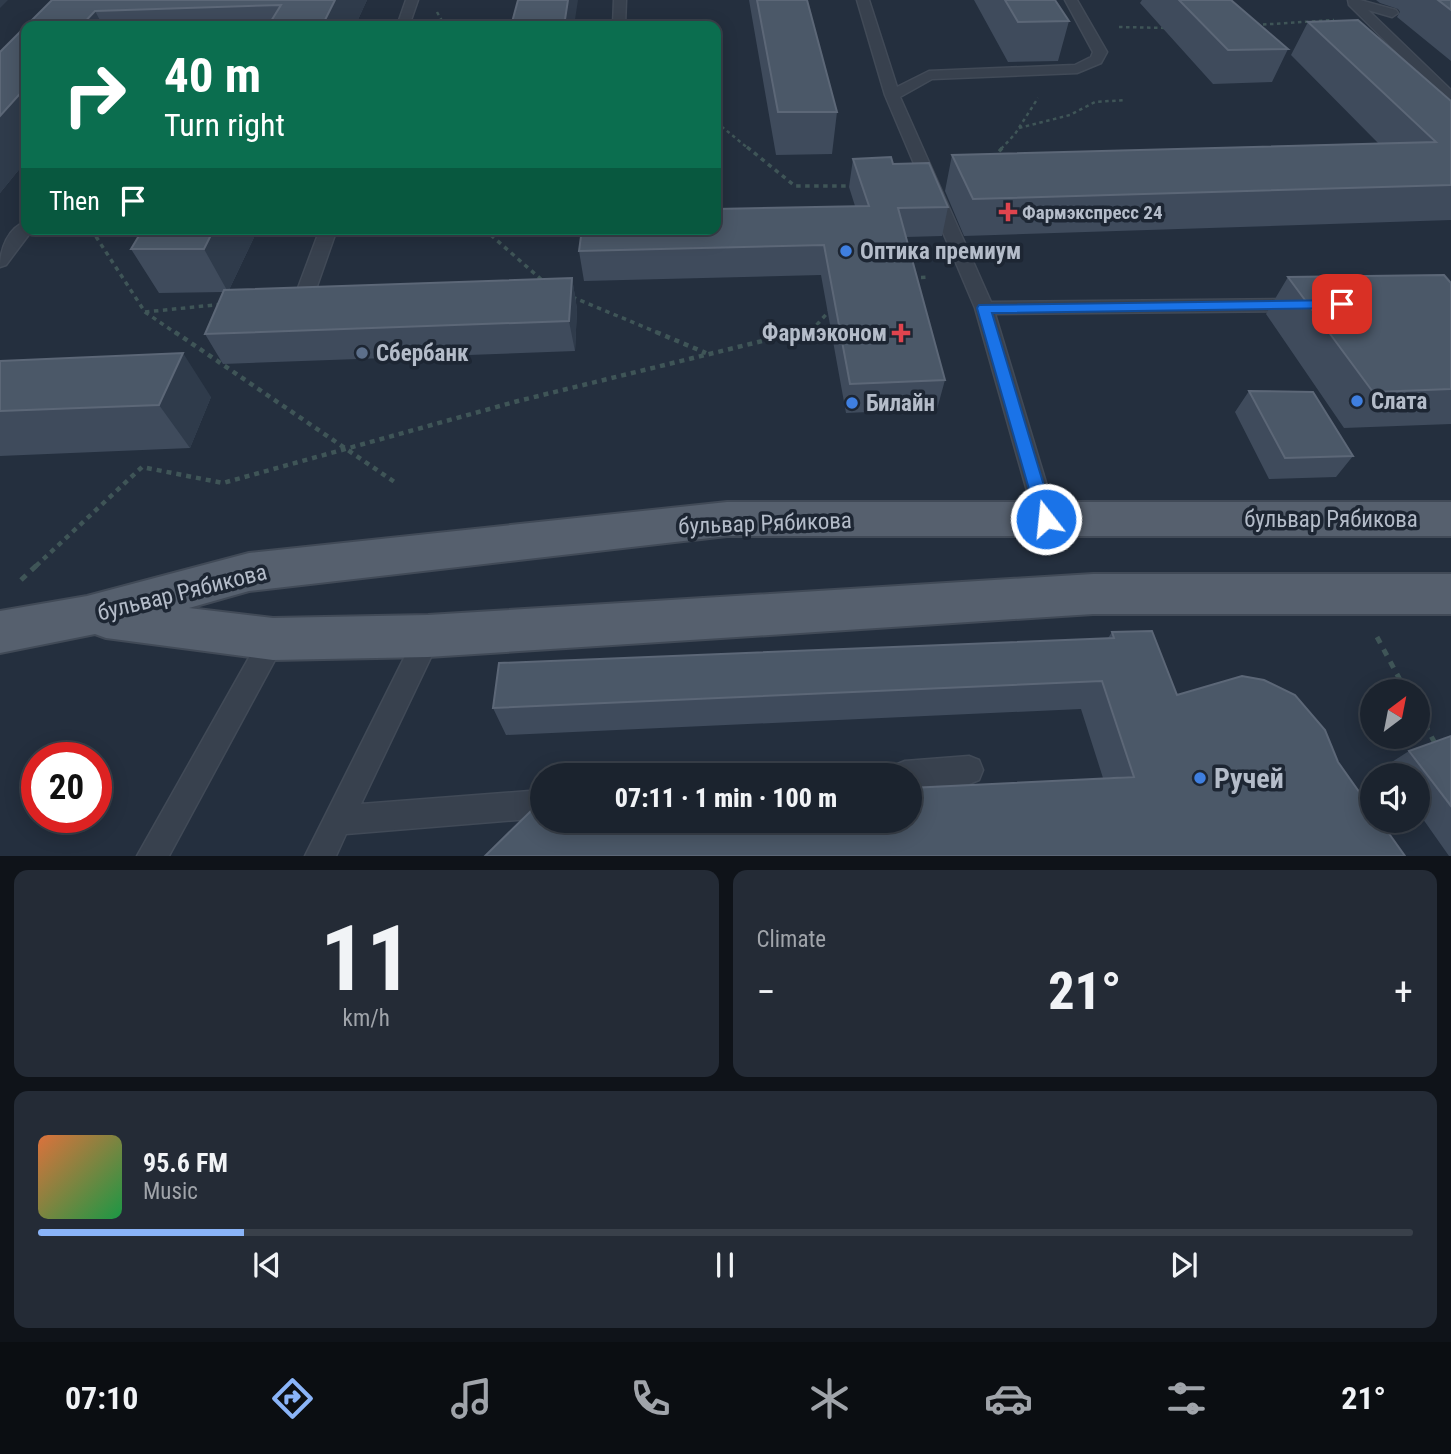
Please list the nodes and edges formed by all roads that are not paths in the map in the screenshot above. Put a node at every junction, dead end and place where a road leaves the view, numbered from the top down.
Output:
1 (412, 0) edge
2 (620, 0) edge
3 (863, 0) edge
4 (1071, 0) edge
5 (1351, 1) edge
6 (1392, 13) dead end
7 (405, 21) edge
8 (619, 21) edge
9 (892, 96) junction
10 (1451, 98) edge
11 (21, 234) edge
12 (326, 235) edge
13 (0, 261) edge
14 (345, 294) edge
15 (1315, 305) edge
16 (984, 308) junction
17 (1046, 519) junction
18 (1451, 519) edge
19 (1451, 594) edge
20 (87, 616) junction
21 (0, 632) edge
22 (428, 636) junction
23 (273, 639) junction
24 (969, 770) dead end
25 (922, 774) edge
26 (530, 805) edge
27 (338, 820) junction
28 (152, 856) edge
29 (320, 856) edge

1 - 7 lane
2 - 8 lane
3 - 9 lane
4 - 9 lane
5 - 6 lane
5 - 10 lane
9 - 16 lane
11 - 13 lane
12 - 14 lane
15 - 16 lane
16 - 17 lane
17 - 18 main road, бульвар Рябикова
17 - 20 main road, бульвар Рябикова
19 - 22 main road, бульвар Рябикова
20 - 21 main road, бульвар Рябикова
20 - 23 main road, бульвар Рябикова
22 - 23 main road, бульвар Рябикова
22 - 27 lane
23 - 28 lane
24 - 25 lane
26 - 27 lane
27 - 29 lane

